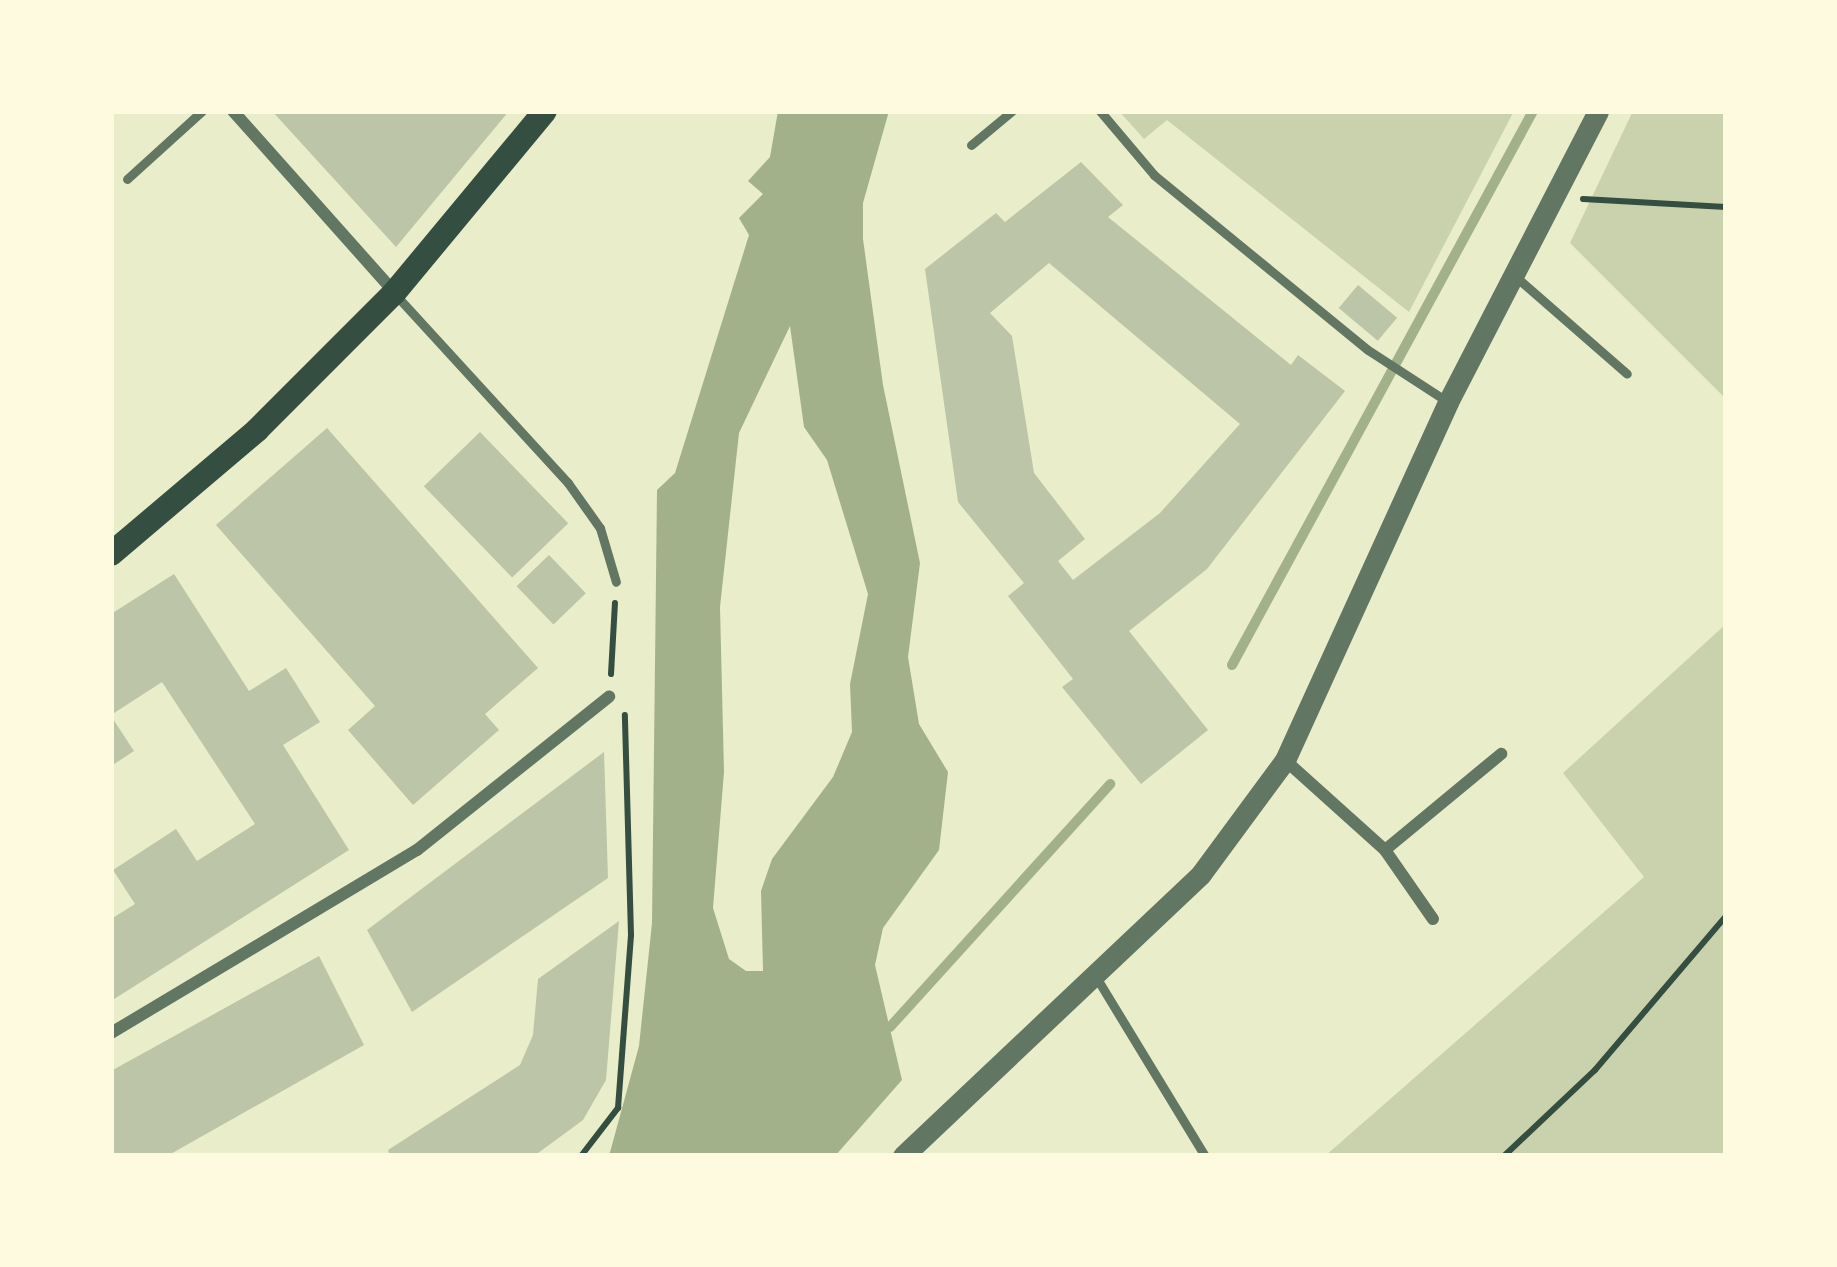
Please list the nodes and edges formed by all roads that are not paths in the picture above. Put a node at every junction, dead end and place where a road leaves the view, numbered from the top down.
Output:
1 (202, 111) edge
2 (232, 111) edge
3 (545, 111) edge
4 (1012, 111) edge
5 (1100, 111) edge
6 (1598, 111) edge
7 (971, 145) dead end
8 (128, 179) dead end
9 (1516, 277) junction
10 (394, 293) junction
11 (1627, 374) dead end
12 (1448, 402) junction
13 (111, 554) edge
14 (616, 582) road end
15 (609, 697) road end
16 (1501, 754) dead end
17 (1285, 760) junction
18 (1385, 850) junction
19 (1433, 919) dead end
20 (1096, 977) junction
21 (111, 1033) edge
22 (903, 1156) edge
23 (1205, 1156) edge

1 - 8 lane
2 - 10 street
3 - 10 main road
4 - 7 lane
5 - 12 lane
6 - 9 street
9 - 11 lane
9 - 12 street
10 - 13 main road
10 - 14 lane
12 - 17 street
15 - 21 street
16 - 18 street
17 - 18 street
17 - 20 street
18 - 19 street
20 - 22 street
20 - 23 lane

